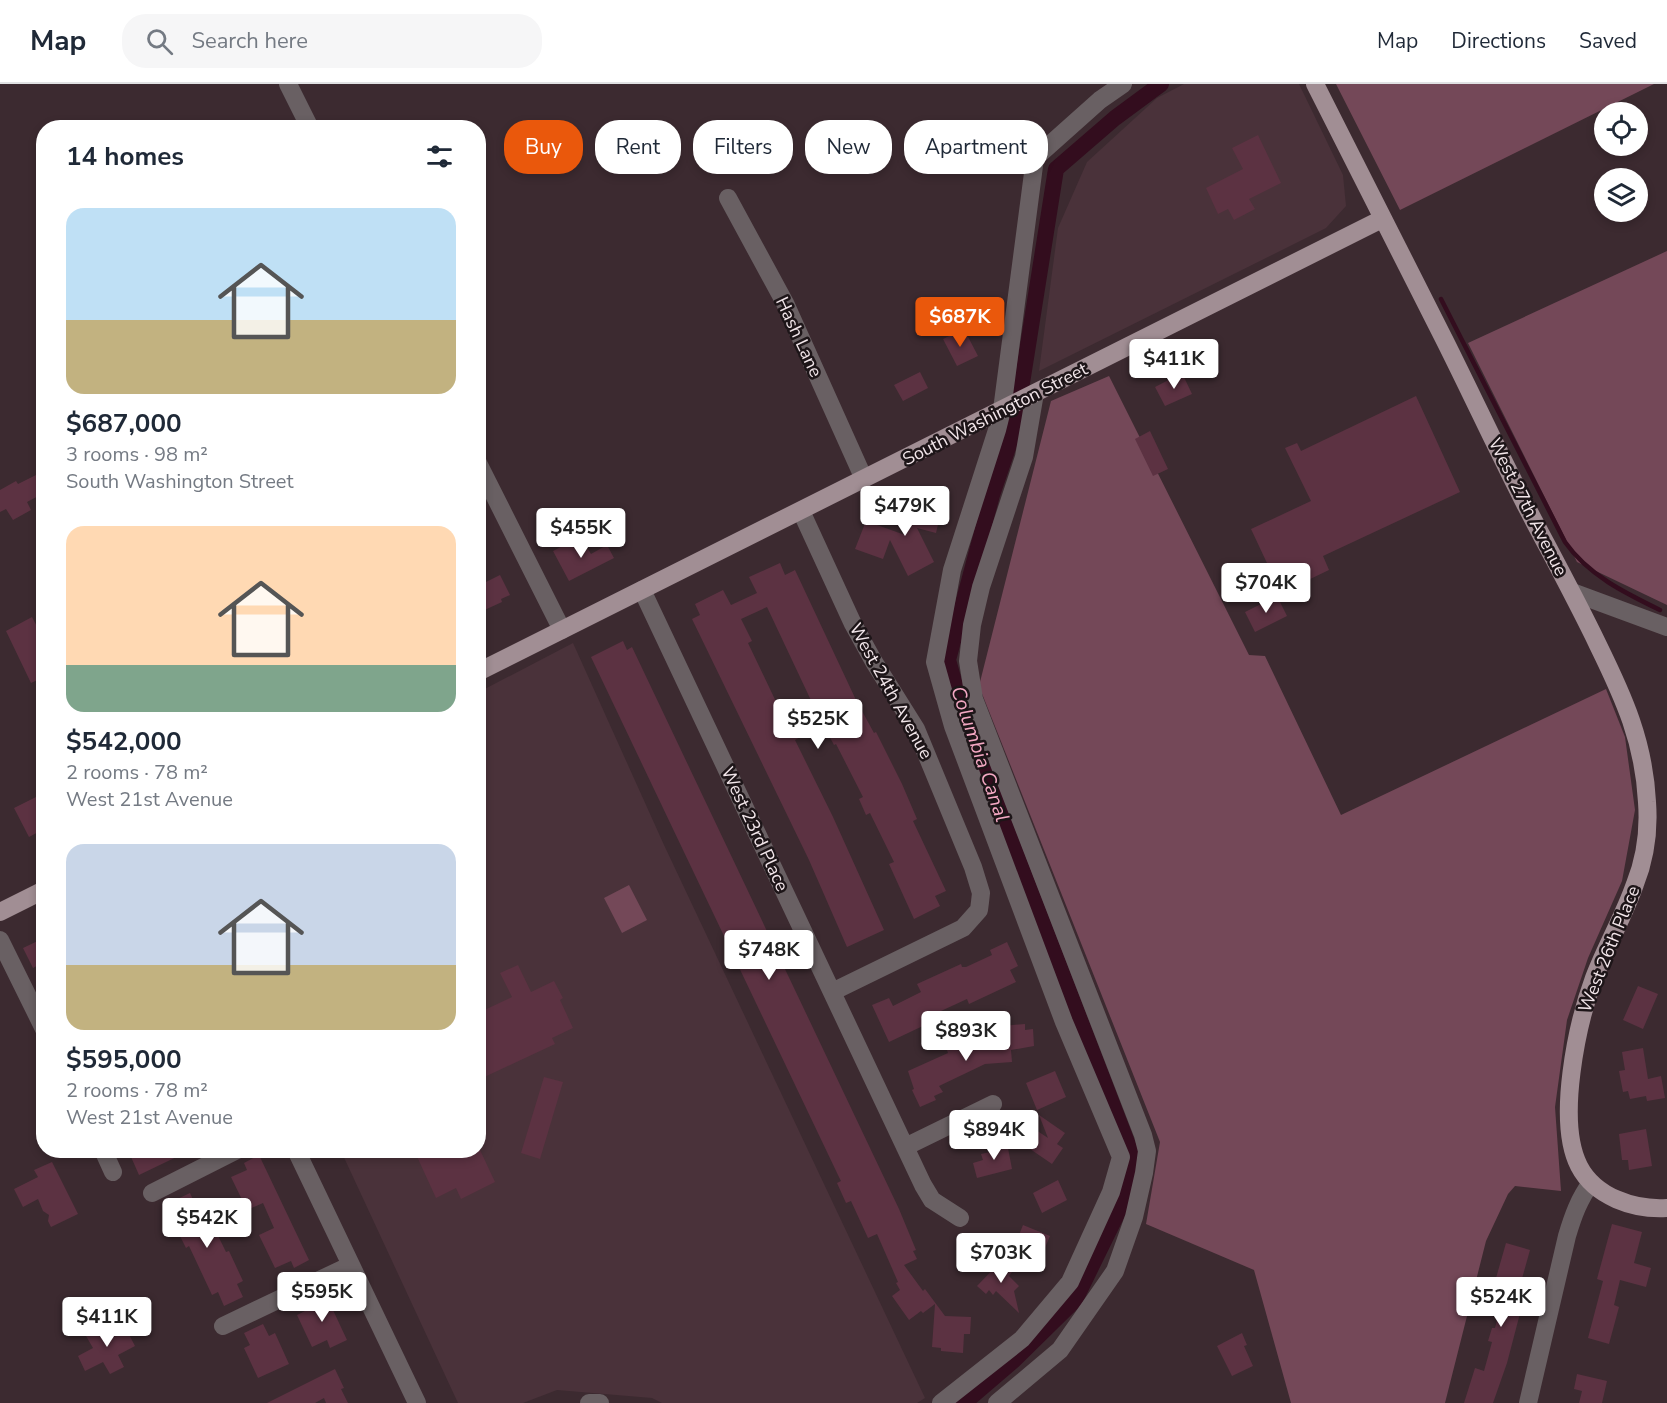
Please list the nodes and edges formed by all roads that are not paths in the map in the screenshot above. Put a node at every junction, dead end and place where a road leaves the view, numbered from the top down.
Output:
1 (288, 84) edge
2 (1123, 84) edge
3 (1315, 84) edge
4 (306, 120) edge
5 (728, 198) dead end
6 (1382, 219) junction
7 (1019, 402) junction
8 (486, 479) edge
9 (864, 479) junction
10 (801, 511) junction
11 (642, 590) junction
12 (1572, 592) junction
13 (1667, 627) edge
14 (562, 630) junction
15 (486, 668) edge
16 (1648, 804) joint
17 (1003, 856) junction
18 (973, 867) junction
19 (36, 894) edge
20 (0, 912) edge
21 (0, 940) edge
22 (832, 992) junction
23 (36, 1013) edge
24 (993, 1104) dead end
25 (905, 1147) junction
26 (106, 1158) edge
27 (221, 1158) edge
28 (300, 1158) edge
29 (113, 1172) dead end
30 (1591, 1183) junction
31 (152, 1193) dead end
32 (1667, 1208) edge
33 (960, 1218) dead end
34 (351, 1265) junction
35 (223, 1326) dead end
36 (417, 1403) edge
37 (589, 1403) edge
38 (600, 1403) edge
39 (941, 1403) edge
40 (997, 1403) edge
41 (1528, 1403) edge

1 - 4 street
2 - 7 street
3 - 6 main road, West 27th Avenue
5 - 9 street, Hash Lane
6 - 7 main road, South Washington Street
6 - 12 main road, West 27th Avenue
7 - 9 main road, South Washington Street
7 - 17 street
7 - 40 street
8 - 14 street
9 - 10 main road, South Washington Street
10 - 11 main road, South Washington Street
10 - 18 street, West 24th Avenue
11 - 14 main road, South Washington Street
11 - 22 street, West 23rd Place
12 - 13 street
12 - 16 main road, West 27th Avenue
14 - 15 main road, South Washington Street
16 - 30 main road, West 26th Place
17 - 18 street
17 - 39 street
18 - 22 street, West 24th Avenue
19 - 20 main road
21 - 23 street
22 - 25 street, West 23rd Place
24 - 25 street
25 - 33 street, West 23rd Place
26 - 29 street
27 - 31 street
28 - 34 street
30 - 32 main road
30 - 41 street
34 - 35 street
34 - 36 street
37 - 38 street

